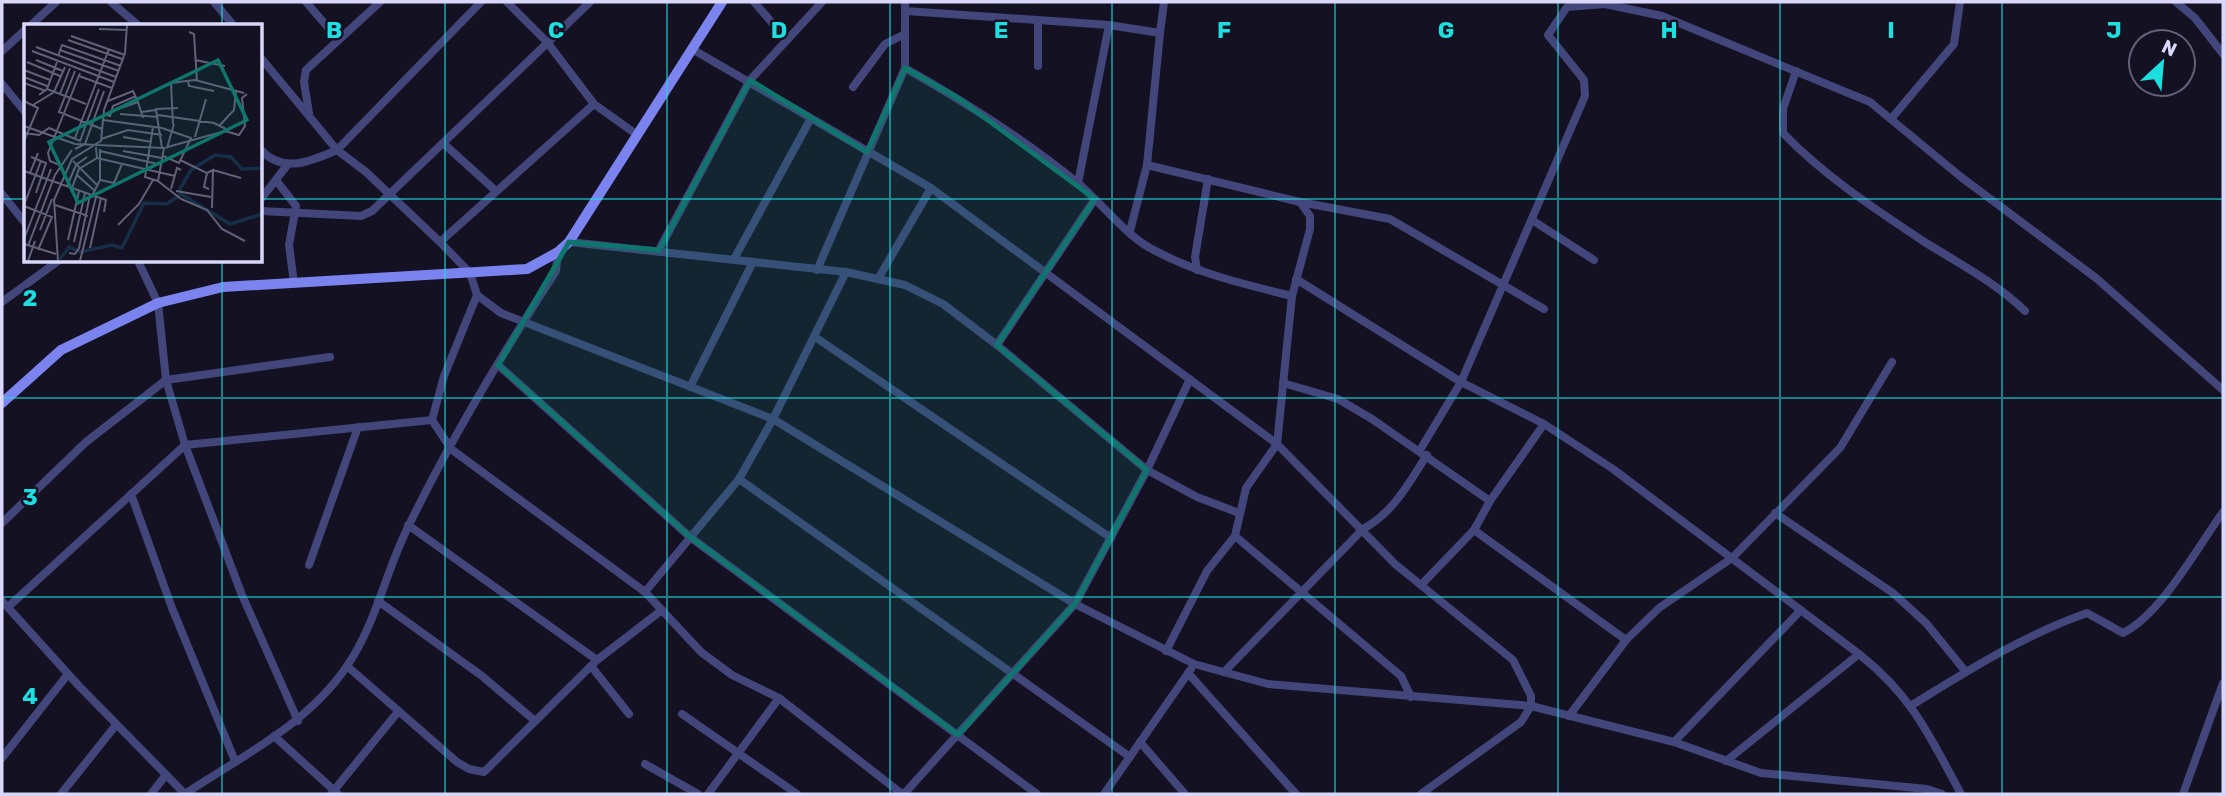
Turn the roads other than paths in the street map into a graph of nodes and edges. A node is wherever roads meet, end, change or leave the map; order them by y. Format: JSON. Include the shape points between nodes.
{"nodes":[{"id":1,"x":56,"y":2,"type":"edge"},
{"id":2,"x":111,"y":2,"type":"edge"},
{"id":3,"x":214,"y":2,"type":"edge"},
{"id":4,"x":306,"y":2,"type":"edge"},
{"id":5,"x":380,"y":2,"type":"edge"},
{"id":6,"x":481,"y":2,"type":"edge"},
{"id":7,"x":507,"y":2,"type":"edge"},
{"id":8,"x":590,"y":2,"type":"edge"},
{"id":9,"x":722,"y":2,"type":"edge"},
{"id":10,"x":754,"y":2,"type":"edge"},
{"id":11,"x":822,"y":2,"type":"edge"},
{"id":12,"x":1164,"y":2,"type":"edge"},
{"id":13,"x":1961,"y":2,"type":"edge"},
{"id":14,"x":2175,"y":2,"type":"edge"},
{"id":15,"x":905,"y":6,"type":"edge"},
{"id":16,"x":1038,"y":20,"type":"junction"},
{"id":17,"x":34,"y":24,"type":"edge"},
{"id":18,"x":137,"y":24,"type":"edge"},
{"id":19,"x":232,"y":24,"type":"edge"},
{"id":20,"x":1109,"y":25,"type":"junction"},
{"id":21,"x":24,"y":33,"type":"edge"},
{"id":22,"x":1160,"y":33,"type":"junction"},
{"id":23,"x":905,"y":34,"type":"junction"},
{"id":24,"x":338,"y":39,"type":"junction"},
{"id":25,"x":787,"y":40,"type":"junction"},
{"id":26,"x":547,"y":42,"type":"junction"},
{"id":27,"x":692,"y":49,"type":"junction"},
{"id":28,"x":2,"y":51,"type":"edge"},
{"id":29,"x":2223,"y":54,"type":"edge"},
{"id":30,"x":262,"y":59,"type":"edge"},
{"id":31,"x":1038,"y":66,"type":"dead end"},
{"id":32,"x":905,"y":68,"type":"junction"},
{"id":33,"x":1796,"y":71,"type":"junction"},
{"id":34,"x":750,"y":80,"type":"junction"},
{"id":35,"x":2,"y":84,"type":"edge"},
{"id":36,"x":853,"y":87,"type":"dead end"},
{"id":37,"x":594,"y":104,"type":"junction"},
{"id":38,"x":24,"y":111,"type":"edge"},
{"id":39,"x":309,"y":116,"type":"junction"},
{"id":40,"x":1892,"y":119,"type":"junction"},
{"id":41,"x":810,"y":120,"type":"junction"},
{"id":42,"x":636,"y":134,"type":"junction"},
{"id":43,"x":443,"y":143,"type":"junction"},
{"id":44,"x":337,"y":150,"type":"junction"},
{"id":45,"x":262,"y":151,"type":"edge"},
{"id":46,"x":867,"y":152,"type":"junction"},
{"id":47,"x":288,"y":164,"type":"junction"},
{"id":48,"x":1147,"y":165,"type":"junction"},
{"id":49,"x":1208,"y":179,"type":"junction"},
{"id":50,"x":276,"y":180,"type":"junction"},
{"id":51,"x":1078,"y":183,"type":"junction"},
{"id":52,"x":931,"y":188,"type":"junction"},
{"id":53,"x":496,"y":191,"type":"junction"},
{"id":54,"x":2,"y":194,"type":"edge"},
{"id":55,"x":390,"y":194,"type":"junction"},
{"id":56,"x":262,"y":198,"type":"edge"},
{"id":57,"x":1095,"y":199,"type":"junction"},
{"id":58,"x":1300,"y":202,"type":"junction"},
{"id":59,"x":262,"y":211,"type":"edge"},
{"id":60,"x":296,"y":214,"type":"junction"},
{"id":61,"x":1532,"y":220,"type":"junction"},
{"id":62,"x":24,"y":222,"type":"edge"},
{"id":63,"x":1130,"y":231,"type":"junction"},
{"id":64,"x":440,"y":242,"type":"junction"},
{"id":65,"x":569,"y":242,"type":"junction"},
{"id":66,"x":659,"y":250,"type":"junction"},
{"id":67,"x":558,"y":252,"type":"junction"},
{"id":68,"x":734,"y":259,"type":"junction"},
{"id":69,"x":1594,"y":260,"type":"dead end"},
{"id":70,"x":57,"y":262,"type":"edge"},
{"id":71,"x":138,"y":262,"type":"edge"},
{"id":72,"x":753,"y":262,"type":"junction"},
{"id":73,"x":817,"y":270,"type":"junction"},
{"id":74,"x":1197,"y":270,"type":"junction"},
{"id":75,"x":846,"y":272,"type":"junction"},
{"id":76,"x":1045,"y":272,"type":"junction"},
{"id":77,"x":470,"y":273,"type":"junction"},
{"id":78,"x":878,"y":279,"type":"junction"},
{"id":79,"x":1296,"y":279,"type":"junction"},
{"id":80,"x":294,"y":283,"type":"junction"},
{"id":81,"x":1502,"y":286,"type":"junction"},
{"id":82,"x":477,"y":295,"type":"junction"},
{"id":83,"x":1292,"y":296,"type":"junction"},
{"id":84,"x":2,"y":301,"type":"edge"},
{"id":85,"x":158,"y":303,"type":"junction"},
{"id":86,"x":1544,"y":309,"type":"dead end"},
{"id":87,"x":2025,"y":311,"type":"dead end"},
{"id":88,"x":523,"y":322,"type":"junction"},
{"id":89,"x":815,"y":337,"type":"junction"},
{"id":90,"x":998,"y":345,"type":"junction"},
{"id":91,"x":330,"y":357,"type":"dead end"},
{"id":92,"x":1892,"y":362,"type":"dead end"},
{"id":93,"x":498,"y":365,"type":"junction"},
{"id":94,"x":1190,"y":379,"type":"junction"},
{"id":95,"x":166,"y":380,"type":"junction"},
{"id":96,"x":1461,"y":382,"type":"junction"},
{"id":97,"x":1283,"y":383,"type":"junction"},
{"id":98,"x":690,"y":387,"type":"junction"},
{"id":99,"x":2223,"y":390,"type":"edge"},
{"id":100,"x":2,"y":403,"type":"edge"},
{"id":101,"x":772,"y":419,"type":"junction"},
{"id":102,"x":432,"y":420,"type":"junction"},
{"id":103,"x":1544,"y":424,"type":"junction"},
{"id":104,"x":358,"y":428,"type":"junction"},
{"id":105,"x":185,"y":444,"type":"junction"},
{"id":106,"x":1277,"y":444,"type":"junction"},
{"id":107,"x":451,"y":449,"type":"junction"},
{"id":108,"x":1424,"y":453,"type":"junction"},
{"id":109,"x":1147,"y":470,"type":"junction"},
{"id":110,"x":739,"y":479,"type":"junction"},
{"id":111,"x":131,"y":494,"type":"junction"},
{"id":112,"x":1490,"y":500,"type":"junction"},
{"id":113,"x":2223,"y":512,"type":"edge"},
{"id":114,"x":1239,"y":513,"type":"junction"},
{"id":115,"x":1775,"y":513,"type":"junction"},
{"id":116,"x":2,"y":523,"type":"edge"},
{"id":117,"x":408,"y":525,"type":"junction"},
{"id":118,"x":1363,"y":529,"type":"junction"},
{"id":119,"x":1474,"y":530,"type":"junction"},
{"id":120,"x":1235,"y":536,"type":"junction"},
{"id":121,"x":690,"y":537,"type":"junction"},
{"id":122,"x":1111,"y":538,"type":"junction"},
{"id":123,"x":1732,"y":558,"type":"junction"},
{"id":124,"x":309,"y":565,"type":"dead end"},
{"id":125,"x":1422,"y":584,"type":"junction"},
{"id":126,"x":1303,"y":591,"type":"junction"},
{"id":127,"x":645,"y":592,"type":"junction"},
{"id":128,"x":378,"y":601,"type":"junction"},
{"id":129,"x":5,"y":604,"type":"edge"},
{"id":130,"x":1075,"y":604,"type":"junction"},
{"id":131,"x":662,"y":610,"type":"junction"},
{"id":132,"x":1801,"y":610,"type":"junction"},
{"id":133,"x":1626,"y":640,"type":"junction"},
{"id":134,"x":1166,"y":651,"type":"junction"},
{"id":135,"x":1859,"y":654,"type":"junction"},
{"id":136,"x":594,"y":663,"type":"junction"},
{"id":137,"x":1194,"y":664,"type":"junction"},
{"id":138,"x":347,"y":666,"type":"junction"},
{"id":139,"x":1224,"y":672,"type":"junction"},
{"id":140,"x":1966,"y":672,"type":"junction"},
{"id":141,"x":1188,"y":673,"type":"junction"},
{"id":142,"x":68,"y":674,"type":"junction"},
{"id":143,"x":1013,"y":676,"type":"junction"},
{"id":144,"x":2223,"y":682,"type":"edge"},
{"id":145,"x":1411,"y":697,"type":"junction"},
{"id":146,"x":779,"y":698,"type":"junction"},
{"id":147,"x":1912,"y":705,"type":"junction"},
{"id":148,"x":1531,"y":706,"type":"junction"},
{"id":149,"x":397,"y":713,"type":"junction"},
{"id":150,"x":629,"y":714,"type":"dead end"},
{"id":151,"x":682,"y":714,"type":"dead end"},
{"id":152,"x":1569,"y":716,"type":"junction"},
{"id":153,"x":534,"y":720,"type":"junction"},
{"id":154,"x":298,"y":721,"type":"junction"},
{"id":155,"x":116,"y":725,"type":"junction"},
{"id":156,"x":958,"y":735,"type":"junction"},
{"id":157,"x":274,"y":736,"type":"junction"},
{"id":158,"x":1140,"y":742,"type":"junction"},
{"id":159,"x":1674,"y":742,"type":"junction"},
{"id":160,"x":738,"y":754,"type":"junction"},
{"id":161,"x":1130,"y":757,"type":"junction"},
{"id":162,"x":2,"y":758,"type":"edge"},
{"id":163,"x":235,"y":761,"type":"junction"},
{"id":164,"x":1726,"y":761,"type":"junction"},
{"id":165,"x":645,"y":764,"type":"dead end"},
{"id":166,"x":165,"y":776,"type":"junction"},
{"id":167,"x":334,"y":793,"type":"edge"},
{"id":168,"x":61,"y":794,"type":"edge"},
{"id":169,"x":151,"y":794,"type":"edge"},
{"id":170,"x":185,"y":794,"type":"edge"},
{"id":171,"x":698,"y":794,"type":"edge"},
{"id":172,"x":708,"y":794,"type":"edge"},
{"id":173,"x":797,"y":794,"type":"edge"},
{"id":174,"x":903,"y":794,"type":"edge"},
{"id":175,"x":1037,"y":794,"type":"edge"},
{"id":176,"x":1104,"y":794,"type":"edge"},
{"id":177,"x":1185,"y":794,"type":"edge"},
{"id":178,"x":1296,"y":794,"type":"edge"},
{"id":179,"x":1421,"y":794,"type":"edge"},
{"id":180,"x":1942,"y":794,"type":"edge"},
{"id":181,"x":1961,"y":794,"type":"edge"},
{"id":182,"x":2183,"y":794,"type":"edge"}],
"edges":[{"from":1,"to":17,"type":"street"},
{"from":2,"to":18,"type":"street"},
{"from":3,"to":19,"type":"street"},
{"from":4,"to":24,"type":"street"},
{"from":5,"to":24,"type":"street"},
{"from":6,"to":44,"type":"street"},
{"from":7,"to":26,"type":"street"},
{"from":8,"to":26,"type":"street"},
{"from":9,"to":27,"type":"main road"},
{"from":10,"to":25,"type":"street"},
{"from":11,"to":25,"type":"street"},
{"from":12,"to":22,"type":"street"},
{"from":13,"to":40,"type":"street","via":[[1954,44]]},
{"from":14,"to":29,"type":"street","via":[[2195,18]]},
{"from":15,"to":16,"type":"street"},
{"from":15,"to":23,"type":"street"},
{"from":16,"to":20,"type":"street"},
{"from":16,"to":31,"type":"street"},
{"from":20,"to":22,"type":"street"},
{"from":20,"to":51,"type":"street"},
{"from":21,"to":28,"type":"street"},
{"from":22,"to":48,"type":"street"},
{"from":23,"to":32,"type":"street"},
{"from":23,"to":36,"type":"street","via":[[885,44]]},
{"from":24,"to":39,"type":"street","via":[[306,70]]},
{"from":25,"to":34,"type":"street"},
{"from":26,"to":37,"type":"street"},
{"from":26,"to":43,"type":"street"},
{"from":27,"to":34,"type":"street"},
{"from":27,"to":42,"type":"main road"},
{"from":30,"to":39,"type":"street"},
{"from":32,"to":46,"type":"street"},
{"from":32,"to":51,"type":"street","via":[[958,98]]},
{"from":33,"to":40,"type":"street","via":[[1870,102]]},
{"from":33,"to":61,"type":"street","via":[[1662,16],[1605,4],[1567,8],[1548,35],[1584,80],[1585,96]]},
{"from":33,"to":87,"type":"street","via":[[1783,108],[1783,133],[1802,153],[1867,202],[2003,290]]},
{"from":34,"to":41,"type":"street"},
{"from":34,"to":66,"type":"street"},
{"from":35,"to":38,"type":"street"},
{"from":37,"to":42,"type":"street"},
{"from":37,"to":53,"type":"street"},
{"from":39,"to":44,"type":"street"},
{"from":40,"to":99,"type":"street","via":[[2096,278]]},
{"from":41,"to":46,"type":"street"},
{"from":41,"to":68,"type":"street"},
{"from":42,"to":65,"type":"main road"},
{"from":43,"to":53,"type":"street"},
{"from":43,"to":55,"type":"street"},
{"from":44,"to":47,"type":"street","via":[[309,163]]},
{"from":44,"to":55,"type":"street"},
{"from":45,"to":47,"type":"street","via":[[270,160]]},
{"from":46,"to":52,"type":"street"},
{"from":46,"to":73,"type":"street"},
{"from":47,"to":50,"type":"street"},
{"from":48,"to":49,"type":"street"},
{"from":48,"to":63,"type":"street"},
{"from":49,"to":58,"type":"street"},
{"from":49,"to":74,"type":"street","via":[[1195,257]]},
{"from":50,"to":56,"type":"street"},
{"from":50,"to":60,"type":"street","via":[[296,206]]},
{"from":51,"to":57,"type":"street"},
{"from":52,"to":76,"type":"street"},
{"from":52,"to":78,"type":"street"},
{"from":53,"to":64,"type":"street"},
{"from":54,"to":62,"type":"street"},
{"from":55,"to":60,"type":"street","via":[[362,216]]},
{"from":55,"to":64,"type":"street"},
{"from":57,"to":63,"type":"street"},
{"from":57,"to":76,"type":"street"},
{"from":58,"to":79,"type":"street","via":[[1310,216],[1310,229]]},
{"from":58,"to":81,"type":"street","via":[[1390,219]]},
{"from":59,"to":60,"type":"street"},
{"from":60,"to":80,"type":"street","via":[[289,245]]},
{"from":61,"to":69,"type":"street"},
{"from":61,"to":81,"type":"street"},
{"from":63,"to":74,"type":"street","via":[[1147,246]]},
{"from":64,"to":77,"type":"street"},
{"from":65,"to":66,"type":"street"},
{"from":65,"to":67,"type":"main road"},
{"from":66,"to":68,"type":"street"},
{"from":67,"to":77,"type":"main road","via":[[527,269]]},
{"from":67,"to":88,"type":"street","via":[[556,271]]},
{"from":68,"to":72,"type":"street"},
{"from":70,"to":84,"type":"street"},
{"from":71,"to":85,"type":"street"},
{"from":72,"to":73,"type":"street"},
{"from":72,"to":98,"type":"street"},
{"from":73,"to":75,"type":"street"},
{"from":74,"to":83,"type":"street"},
{"from":75,"to":78,"type":"street"},
{"from":75,"to":89,"type":"street"},
{"from":76,"to":90,"type":"street"},
{"from":76,"to":94,"type":"street"},
{"from":77,"to":80,"type":"main road"},
{"from":77,"to":82,"type":"street"},
{"from":78,"to":90,"type":"street","via":[[905,285],[943,304]]},
{"from":79,"to":83,"type":"street"},
{"from":79,"to":96,"type":"street"},
{"from":80,"to":85,"type":"main road","via":[[223,287]]},
{"from":81,"to":86,"type":"street"},
{"from":81,"to":96,"type":"street"},
{"from":82,"to":88,"type":"street"},
{"from":82,"to":102,"type":"street","via":[[444,376]]},
{"from":83,"to":97,"type":"street"},
{"from":85,"to":95,"type":"street"},
{"from":85,"to":100,"type":"main road","via":[[61,350]]},
{"from":88,"to":93,"type":"street"},
{"from":88,"to":98,"type":"street"},
{"from":89,"to":101,"type":"street"},
{"from":89,"to":122,"type":"street"},
{"from":90,"to":109,"type":"street"},
{"from":91,"to":95,"type":"street"},
{"from":92,"to":115,"type":"street","via":[[1840,448]]},
{"from":93,"to":107,"type":"street"},
{"from":93,"to":121,"type":"street"},
{"from":94,"to":106,"type":"street"},
{"from":94,"to":109,"type":"street"},
{"from":95,"to":105,"type":"street"},
{"from":95,"to":116,"type":"street","via":[[86,442]]},
{"from":96,"to":103,"type":"street"},
{"from":96,"to":108,"type":"street"},
{"from":97,"to":106,"type":"street"},
{"from":97,"to":108,"type":"street","via":[[1338,399]]},
{"from":98,"to":101,"type":"street"},
{"from":101,"to":110,"type":"street"},
{"from":101,"to":130,"type":"street"},
{"from":102,"to":104,"type":"street"},
{"from":102,"to":107,"type":"street"},
{"from":103,"to":112,"type":"street"},
{"from":103,"to":123,"type":"street"},
{"from":104,"to":105,"type":"street"},
{"from":104,"to":124,"type":"street"},
{"from":105,"to":111,"type":"street"},
{"from":105,"to":154,"type":"street","via":[[242,595]]},
{"from":106,"to":114,"type":"street","via":[[1246,488]]},
{"from":106,"to":118,"type":"street"},
{"from":107,"to":117,"type":"street"},
{"from":107,"to":127,"type":"street"},
{"from":108,"to":112,"type":"street"},
{"from":108,"to":118,"type":"street","via":[[1395,504],[1382,519]]},
{"from":109,"to":114,"type":"street"},
{"from":109,"to":122,"type":"street"},
{"from":110,"to":121,"type":"street"},
{"from":110,"to":143,"type":"street"},
{"from":111,"to":129,"type":"street"},
{"from":111,"to":163,"type":"street"},
{"from":112,"to":119,"type":"street"},
{"from":113,"to":140,"type":"street","via":[[2137,625],[2123,632],[2087,613],[2025,637]]},
{"from":114,"to":120,"type":"street"},
{"from":115,"to":123,"type":"street"},
{"from":115,"to":140,"type":"street","via":[[1893,593],[1926,623]]},
{"from":117,"to":128,"type":"street"},
{"from":117,"to":136,"type":"street"},
{"from":118,"to":125,"type":"street","via":[[1395,564]]},
{"from":118,"to":126,"type":"street"},
{"from":119,"to":125,"type":"street"},
{"from":119,"to":133,"type":"street"},
{"from":120,"to":126,"type":"street"},
{"from":120,"to":134,"type":"street","via":[[1207,571]]},
{"from":121,"to":127,"type":"street"},
{"from":121,"to":156,"type":"street"},
{"from":122,"to":130,"type":"street"},
{"from":123,"to":132,"type":"street"},
{"from":123,"to":133,"type":"street","via":[[1659,608]]},
{"from":125,"to":148,"type":"street","via":[[1513,660],[1527,684]]},
{"from":126,"to":139,"type":"street"},
{"from":126,"to":145,"type":"street","via":[[1401,676]]},
{"from":127,"to":131,"type":"street"},
{"from":128,"to":138,"type":"street"},
{"from":128,"to":153,"type":"street"},
{"from":129,"to":142,"type":"street"},
{"from":130,"to":134,"type":"street"},
{"from":130,"to":143,"type":"street"},
{"from":131,"to":136,"type":"street"},
{"from":131,"to":146,"type":"street","via":[[701,652],[732,675]]},
{"from":132,"to":135,"type":"street"},
{"from":132,"to":159,"type":"street"},
{"from":133,"to":152,"type":"street"},
{"from":134,"to":137,"type":"street"},
{"from":135,"to":147,"type":"street"},
{"from":135,"to":164,"type":"street"},
{"from":136,"to":150,"type":"street"},
{"from":136,"to":153,"type":"street"},
{"from":137,"to":139,"type":"street"},
{"from":137,"to":141,"type":"street"},
{"from":138,"to":149,"type":"street"},
{"from":138,"to":154,"type":"street"},
{"from":139,"to":145,"type":"street","via":[[1268,684]]},
{"from":140,"to":147,"type":"street"},
{"from":141,"to":158,"type":"street"},
{"from":141,"to":178,"type":"street"},
{"from":142,"to":155,"type":"street"},
{"from":142,"to":162,"type":"street"},
{"from":143,"to":156,"type":"street"},
{"from":143,"to":161,"type":"street"},
{"from":144,"to":182,"type":"street"},
{"from":145,"to":148,"type":"street"},
{"from":146,"to":160,"type":"street"},
{"from":146,"to":174,"type":"street"},
{"from":147,"to":181,"type":"street"},
{"from":148,"to":152,"type":"street"},
{"from":148,"to":179,"type":"street","via":[[1513,731]]},
{"from":149,"to":153,"type":"street","via":[[457,762],[484,772]]},
{"from":149,"to":167,"type":"street"},
{"from":151,"to":160,"type":"street"},
{"from":152,"to":159,"type":"street"},
{"from":154,"to":157,"type":"street"},
{"from":155,"to":166,"type":"street"},
{"from":155,"to":168,"type":"street"},
{"from":156,"to":174,"type":"street"},
{"from":156,"to":175,"type":"street"},
{"from":157,"to":163,"type":"street"},
{"from":157,"to":167,"type":"street"},
{"from":158,"to":161,"type":"street"},
{"from":158,"to":177,"type":"street"},
{"from":159,"to":164,"type":"street"},
{"from":160,"to":172,"type":"street"},
{"from":160,"to":173,"type":"street"},
{"from":161,"to":176,"type":"street"},
{"from":163,"to":170,"type":"street"},
{"from":164,"to":180,"type":"street","via":[[1761,773]]},
{"from":165,"to":171,"type":"street"},
{"from":166,"to":169,"type":"street"},
{"from":166,"to":170,"type":"street"}]}
